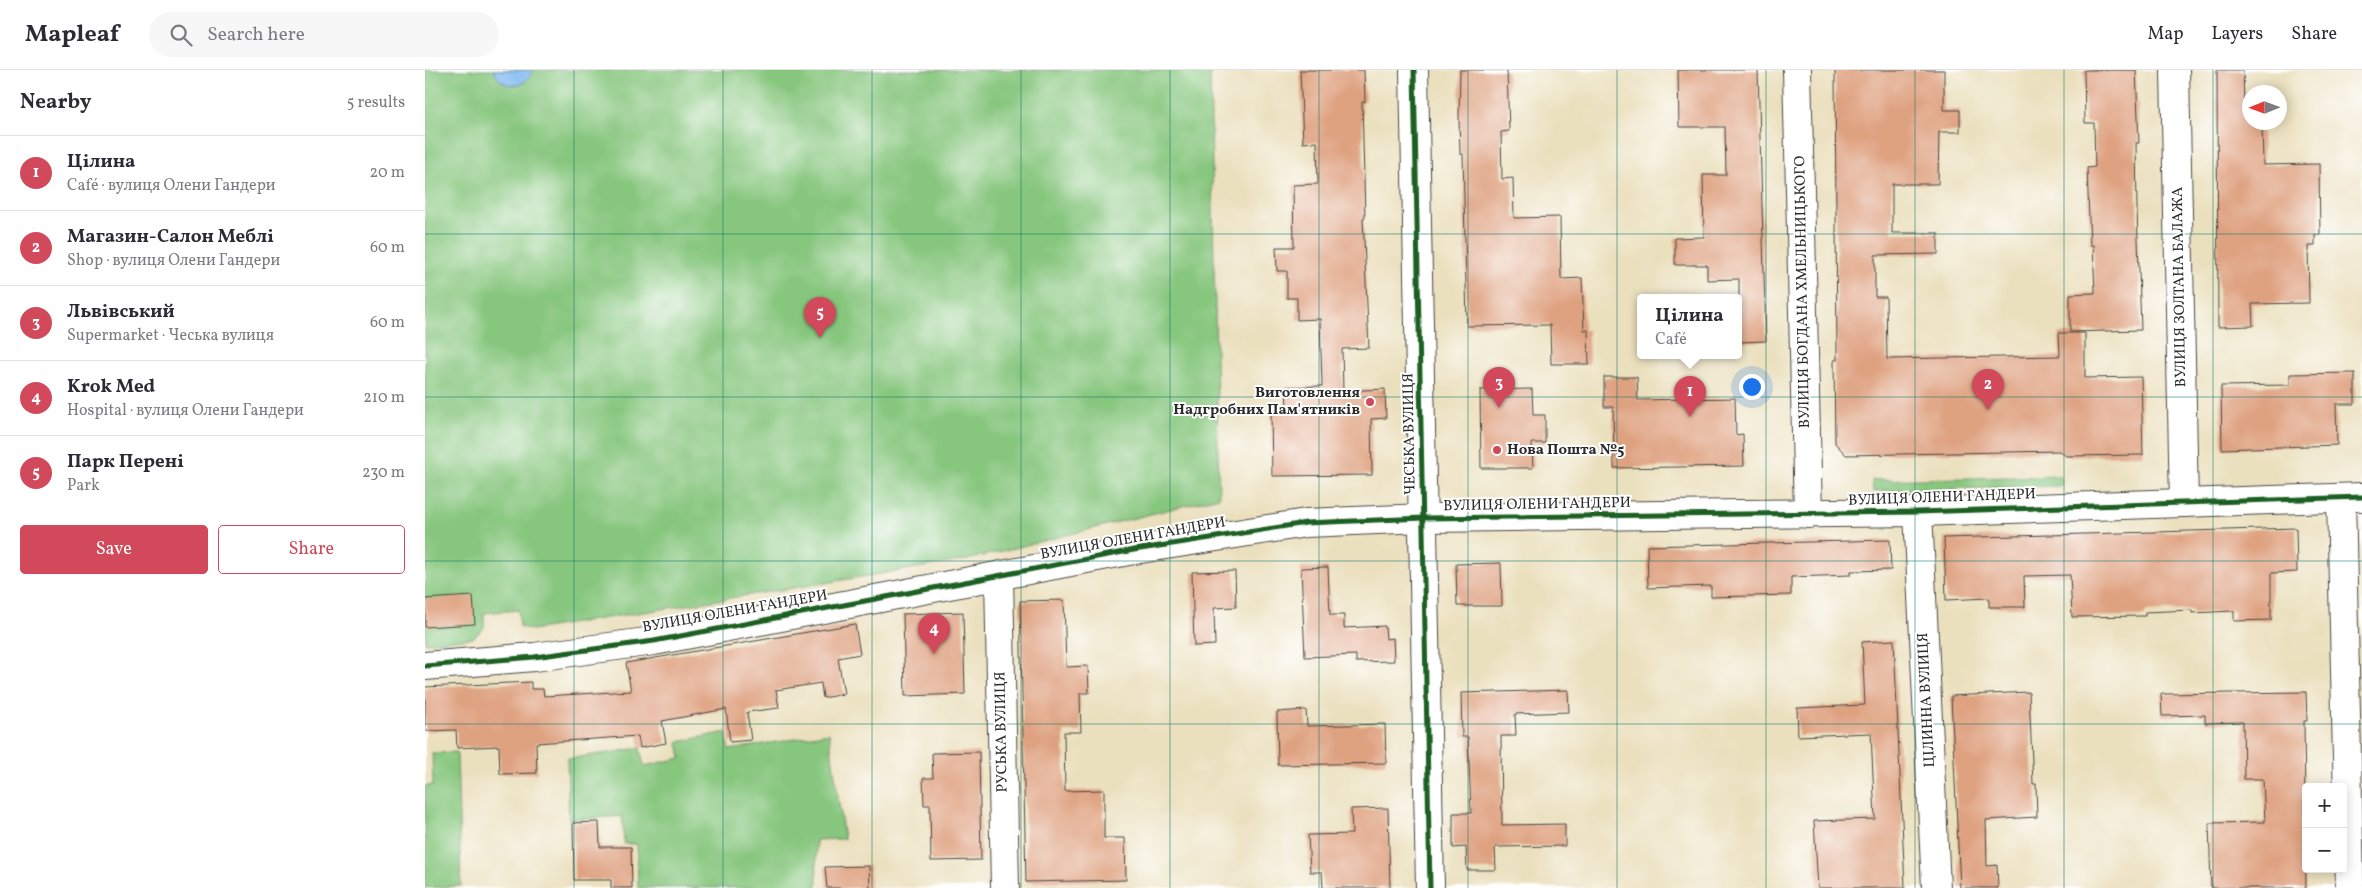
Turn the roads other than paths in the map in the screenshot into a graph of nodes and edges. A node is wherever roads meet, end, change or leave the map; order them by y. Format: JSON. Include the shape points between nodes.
{"nodes":[{"id":1,"x":1414,"y":70,"type":"edge"},
{"id":2,"x":1797,"y":70,"type":"edge"},
{"id":3,"x":2175,"y":70,"type":"edge"},
{"id":4,"x":2352,"y":498,"type":"edge"},
{"id":5,"x":2185,"y":503,"type":"junction"},
{"id":6,"x":1919,"y":512,"type":"junction"},
{"id":7,"x":1808,"y":514,"type":"junction"},
{"id":8,"x":1424,"y":518,"type":"junction"},
{"id":9,"x":999,"y":576,"type":"junction"},
{"id":10,"x":425,"y":666,"type":"edge"},
{"id":11,"x":1005,"y":888,"type":"edge"},
{"id":12,"x":1430,"y":888,"type":"edge"},
{"id":13,"x":1936,"y":888,"type":"edge"},
{"id":14,"x":2350,"y":888,"type":"edge"}],
"edges":[{"from":1,"to":8,"type":"street","name":"ЧЕСЬКА ВУЛИЦЯ"},
{"from":2,"to":7,"type":"street","name":"ВУЛИЦЯ БОГДАНА ХМЕЛЬНИЦЬКОГО"},
{"from":3,"to":5,"type":"street","name":"ВУЛИЦЯ ЗОЛТАНА БАЛАЖА"},
{"from":4,"to":5,"type":"street","name":"ВУЛИЦЯ ОЛЕНИ ГАНДЕРИ"},
{"from":4,"to":14,"type":"street"},
{"from":5,"to":6,"type":"street","name":"ВУЛИЦЯ ОЛЕНИ ГАНДЕРИ"},
{"from":6,"to":7,"type":"street","name":"ВУЛИЦЯ ОЛЕНИ ГАНДЕРИ"},
{"from":6,"to":13,"type":"street","name":"ЦІЛИННА ВУЛИЦЯ"},
{"from":7,"to":8,"type":"street","name":"ВУЛИЦЯ ОЛЕНИ ГАНДЕРИ"},
{"from":8,"to":9,"type":"street","name":"ВУЛИЦЯ ОЛЕНИ ГАНДЕРИ","via":[[1283,525]]},
{"from":8,"to":12,"type":"street","name":"ЧЕСЬКА ВУЛИЦЯ"},
{"from":9,"to":10,"type":"street","name":"ВУЛИЦЯ ОЛЕНИ ГАНДЕРИ","via":[[653,641],[535,657]]},
{"from":9,"to":11,"type":"street","name":"РУСЬКА ВУЛИЦЯ"}]}
